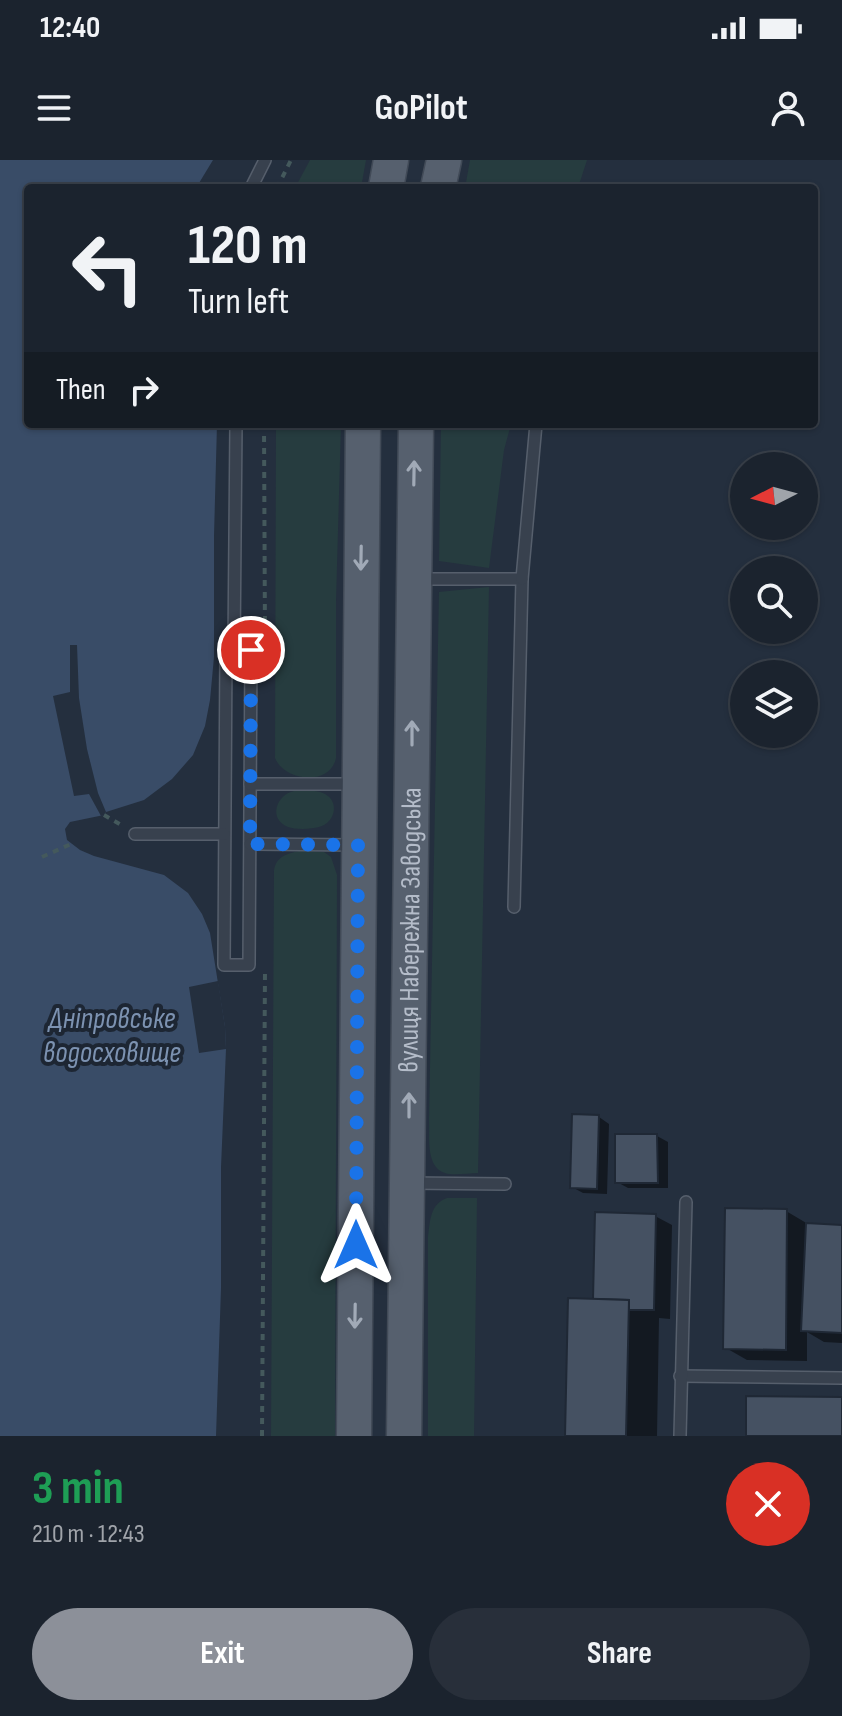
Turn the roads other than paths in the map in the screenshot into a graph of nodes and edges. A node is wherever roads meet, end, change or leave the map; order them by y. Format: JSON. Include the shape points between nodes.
{"nodes":[{"id":1,"x":265,"y":160,"type":"edge"},
{"id":2,"x":391,"y":160,"type":"edge"},
{"id":3,"x":444,"y":160,"type":"edge"},
{"id":4,"x":253,"y":184,"type":"edge"},
{"id":5,"x":387,"y":184,"type":"edge"},
{"id":6,"x":439,"y":184,"type":"edge"},
{"id":7,"x":236,"y":428,"type":"edge"},
{"id":8,"x":363,"y":428,"type":"edge"},
{"id":9,"x":416,"y":428,"type":"edge"},
{"id":10,"x":536,"y":428,"type":"edge"},
{"id":11,"x":413,"y":579,"type":"junction"},
{"id":12,"x":522,"y":579,"type":"junction"},
{"id":13,"x":234,"y":650,"type":"junction"},
{"id":14,"x":250,"y":784,"type":"junction"},
{"id":15,"x":359,"y":784,"type":"junction"},
{"id":16,"x":135,"y":834,"type":"dead end"},
{"id":17,"x":224,"y":834,"type":"junction"},
{"id":18,"x":250,"y":844,"type":"junction"},
{"id":19,"x":358,"y":845,"type":"junction"},
{"id":20,"x":514,"y":907,"type":"dead end"},
{"id":21,"x":408,"y":1183,"type":"junction"},
{"id":22,"x":505,"y":1184,"type":"dead end"},
{"id":23,"x":686,"y":1202,"type":"dead end"},
{"id":24,"x":680,"y":1376,"type":"junction"},
{"id":25,"x":842,"y":1378,"type":"edge"},
{"id":26,"x":354,"y":1436,"type":"edge"},
{"id":27,"x":404,"y":1436,"type":"edge"},
{"id":28,"x":680,"y":1436,"type":"edge"}],
"edges":[{"from":1,"to":4,"type":"lane"},
{"from":2,"to":5,"type":"main road"},
{"from":3,"to":6,"type":"main road"},
{"from":7,"to":13,"type":"lane"},
{"from":8,"to":15,"type":"main road","name":"вулиця Набережна Заводська","one_way":true},
{"from":11,"to":9,"type":"main road","name":"вулиця Набережна Заводська","one_way":true},
{"from":10,"to":12,"type":"lane"},
{"from":11,"to":12,"type":"lane"},
{"from":21,"to":11,"type":"main road","name":"вулиця Набережна Заводська","one_way":true},
{"from":12,"to":20,"type":"lane"},
{"from":13,"to":14,"type":"lane","via":[[251,650]]},
{"from":13,"to":17,"type":"lane","via":[[226,650]]},
{"from":14,"to":15,"type":"lane"},
{"from":14,"to":18,"type":"lane"},
{"from":15,"to":19,"type":"main road","name":"вулиця Набережна Заводська"},
{"from":16,"to":17,"type":"lane"},
{"from":17,"to":18,"type":"lane","via":[[224,965],[249,965]]},
{"from":18,"to":19,"type":"lane"},
{"from":19,"to":26,"type":"main road","name":"вулиця Набережна Заводська","one_way":true},
{"from":21,"to":22,"type":"lane"},
{"from":21,"to":27,"type":"main road","name":"вулиця Набережна Заводська"},
{"from":23,"to":24,"type":"lane"},
{"from":24,"to":25,"type":"lane"},
{"from":24,"to":28,"type":"lane"}]}
